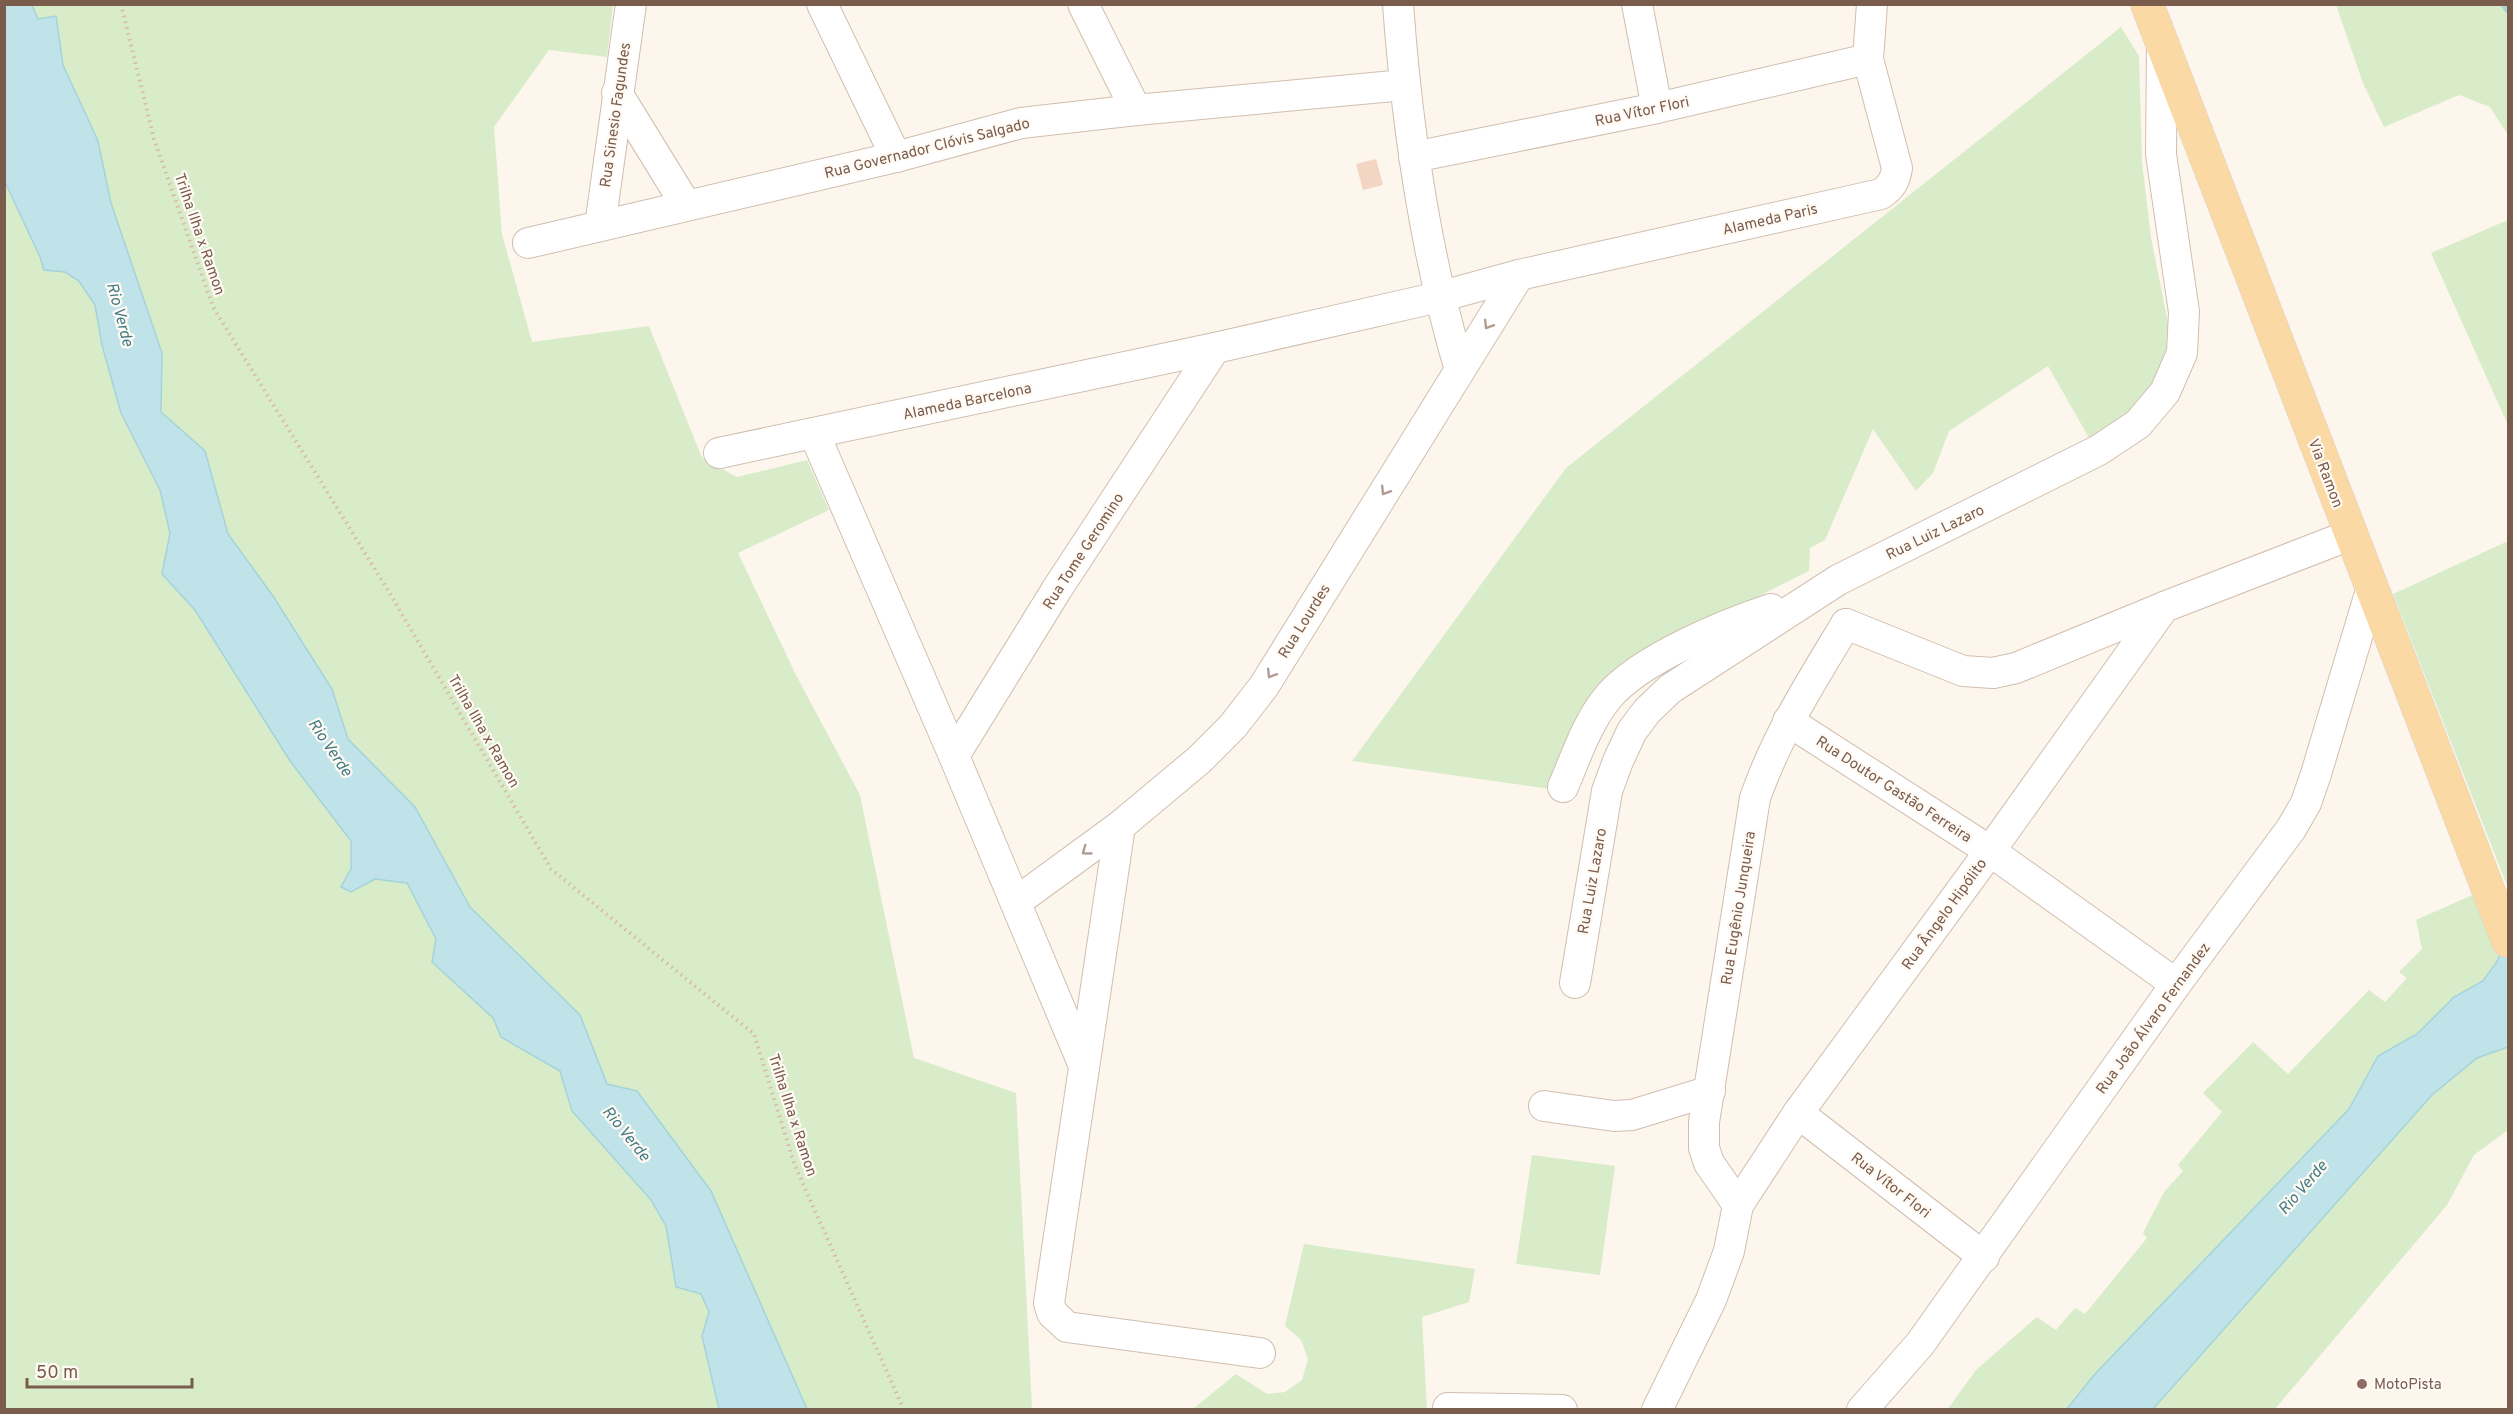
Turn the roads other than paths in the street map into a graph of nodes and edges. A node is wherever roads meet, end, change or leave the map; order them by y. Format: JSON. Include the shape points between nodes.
{"nodes":[{"id":1,"x":631,"y":4,"type":"edge"},
{"id":2,"x":822,"y":4,"type":"edge"},
{"id":3,"x":1083,"y":4,"type":"edge"},
{"id":4,"x":1398,"y":4,"type":"edge"},
{"id":5,"x":1637,"y":4,"type":"edge"},
{"id":6,"x":1872,"y":4,"type":"edge"},
{"id":7,"x":2147,"y":4,"type":"edge"},
{"id":8,"x":2163,"y":44,"type":"junction"},
{"id":9,"x":1868,"y":59,"type":"junction"},
{"id":10,"x":1404,"y":85,"type":"junction"},
{"id":11,"x":617,"y":93,"type":"junction"},
{"id":12,"x":1658,"y":108,"type":"junction"},
{"id":13,"x":1136,"y":110,"type":"junction"},
{"id":14,"x":896,"y":156,"type":"junction"},
{"id":15,"x":1414,"y":157,"type":"junction"},
{"id":16,"x":686,"y":205,"type":"junction"},
{"id":17,"x":600,"y":226,"type":"junction"},
{"id":18,"x":528,"y":243,"type":"dead end"},
{"id":19,"x":1519,"y":275,"type":"junction"},
{"id":20,"x":1439,"y":297,"type":"junction"},
{"id":21,"x":1215,"y":348,"type":"junction"},
{"id":22,"x":1460,"y":370,"type":"junction"},
{"id":23,"x":814,"y":433,"type":"junction"},
{"id":24,"x":719,"y":453,"type":"dead end"},
{"id":25,"x":2350,"y":536,"type":"junction"},
{"id":26,"x":1826,"y":587,"type":"junction"},
{"id":27,"x":2371,"y":590,"type":"junction"},
{"id":28,"x":2164,"y":607,"type":"junction"},
{"id":29,"x":1846,"y":624,"type":"junction"},
{"id":30,"x":1788,"y":721,"type":"junction"},
{"id":31,"x":954,"y":756,"type":"junction"},
{"id":32,"x":1563,"y":787,"type":"dead end"},
{"id":33,"x":1120,"y":826,"type":"junction"},
{"id":34,"x":1990,"y":851,"type":"junction"},
{"id":35,"x":1016,"y":902,"type":"junction"},
{"id":36,"x":2508,"y":941,"type":"edge"},
{"id":37,"x":1575,"y":983,"type":"dead end"},
{"id":38,"x":2176,"y":984,"type":"junction"},
{"id":39,"x":1084,"y":1066,"type":"junction"},
{"id":40,"x":1710,"y":1091,"type":"junction"},
{"id":41,"x":1544,"y":1106,"type":"dead end"},
{"id":42,"x":1798,"y":1113,"type":"junction"},
{"id":43,"x":1738,"y":1205,"type":"junction"},
{"id":44,"x":1984,"y":1257,"type":"junction"},
{"id":45,"x":1260,"y":1353,"type":"dead end"},
{"id":46,"x":1448,"y":1408,"type":"edge"},
{"id":47,"x":1562,"y":1410,"type":"edge"},
{"id":48,"x":1657,"y":1410,"type":"edge"},
{"id":49,"x":1862,"y":1410,"type":"edge"}],
"edges":[{"from":1,"to":11,"type":"street","name":"Rua Sinesio Fagundes"},
{"from":2,"to":14,"type":"street"},
{"from":3,"to":13,"type":"street"},
{"from":4,"to":10,"type":"street"},
{"from":5,"to":12,"type":"street"},
{"from":6,"to":9,"type":"street","name":"Alameda Paris"},
{"from":7,"to":8,"type":"main road","name":"Via Ramon"},
{"from":8,"to":25,"type":"main road","name":"Via Ramon"},
{"from":8,"to":26,"type":"street","name":"Rua Luiz Lazaro","via":[[2161,154],[2184,312],[2182,353],[2165,392],[2138,424],[2099,450]]},
{"from":9,"to":12,"type":"street","name":"Rua Vítor Flori"},
{"from":9,"to":19,"type":"street","name":"Alameda Paris","via":[[1897,168],[1896,179],[1881,194]]},
{"from":10,"to":13,"type":"street","name":"Rua Governador Clóvis Salgado"},
{"from":10,"to":15,"type":"street"},
{"from":11,"to":16,"type":"street"},
{"from":11,"to":17,"type":"street","name":"Rua Sinesio Fagundes"},
{"from":12,"to":15,"type":"street","name":"Rua Vítor Flori"},
{"from":13,"to":14,"type":"street","name":"Rua Governador Clóvis Salgado","via":[[1021,123]]},
{"from":14,"to":16,"type":"street","name":"Rua Governador Clóvis Salgado"},
{"from":15,"to":20,"type":"street"},
{"from":16,"to":17,"type":"street","name":"Rua Governador Clóvis Salgado"},
{"from":17,"to":18,"type":"street","name":"Rua Governador Clóvis Salgado"},
{"from":19,"to":20,"type":"street","name":"Alameda Paris"},
{"from":19,"to":22,"type":"street","name":"Rua Lourdes","one_way":true},
{"from":20,"to":21,"type":"street","name":"Alameda Barcelona"},
{"from":20,"to":22,"type":"street"},
{"from":21,"to":23,"type":"street","name":"Alameda Barcelona"},
{"from":21,"to":31,"type":"street","name":"Rua Tome Geromino","via":[[1057,589]]},
{"from":22,"to":33,"type":"street","name":"Rua Lourdes","one_way":true,"via":[[1264,686],[1233,726],[1199,760]]},
{"from":23,"to":24,"type":"street","name":"Alameda Barcelona"},
{"from":23,"to":31,"type":"street"},
{"from":25,"to":27,"type":"main road","name":"Via Ramon"},
{"from":25,"to":28,"type":"street"},
{"from":26,"to":29,"type":"street"},
{"from":26,"to":32,"type":"street","via":[[1731,623],[1628,678],[1608,697],[1591,724]]},
{"from":26,"to":37,"type":"street","name":"Rua Luiz Lazaro","via":[[1670,689],[1632,731],[1607,791]]},
{"from":27,"to":36,"type":"main road","name":"Via Ramon"},
{"from":27,"to":38,"type":"street","name":"Rua João Álvaro Fernandez","via":[[2306,803]]},
{"from":28,"to":29,"type":"street","via":[[2016,668],[1993,673],[1963,671]]},
{"from":28,"to":34,"type":"street","name":"Rua Ângelo Hipólito"},
{"from":29,"to":30,"type":"street","name":"Rua Eugênio Junqueira"},
{"from":30,"to":34,"type":"street","name":"Rua Doutor Gastão Ferreira"},
{"from":30,"to":40,"type":"street","name":"Rua Eugênio Junqueira","via":[[1755,798]]},
{"from":31,"to":35,"type":"street"},
{"from":33,"to":35,"type":"street","name":"Rua Lourdes","one_way":true},
{"from":33,"to":39,"type":"street"},
{"from":34,"to":38,"type":"street","name":"Rua Doutor Gastão Ferreira"},
{"from":34,"to":42,"type":"street","name":"Rua Ângelo Hipólito"},
{"from":35,"to":39,"type":"street"},
{"from":38,"to":44,"type":"street","name":"Rua João Álvaro Fernandez"},
{"from":39,"to":45,"type":"street","via":[[1049,1303],[1052,1313],[1068,1327]]},
{"from":40,"to":41,"type":"street","via":[[1632,1115]]},
{"from":40,"to":43,"type":"street","name":"Rua Eugênio Junqueira","via":[[1704,1148],[1709,1163]]},
{"from":42,"to":43,"type":"street","name":"Rua Ângelo Hipólito"},
{"from":42,"to":44,"type":"street","name":"Rua Vítor Flori"},
{"from":43,"to":48,"type":"street","name":"Rua Ângelo Hipólito","via":[[1729,1251],[1711,1300]]},
{"from":44,"to":49,"type":"street","name":"Rua João Álvaro Fernandez","via":[[1920,1344]]},
{"from":46,"to":47,"type":"street"}]}
